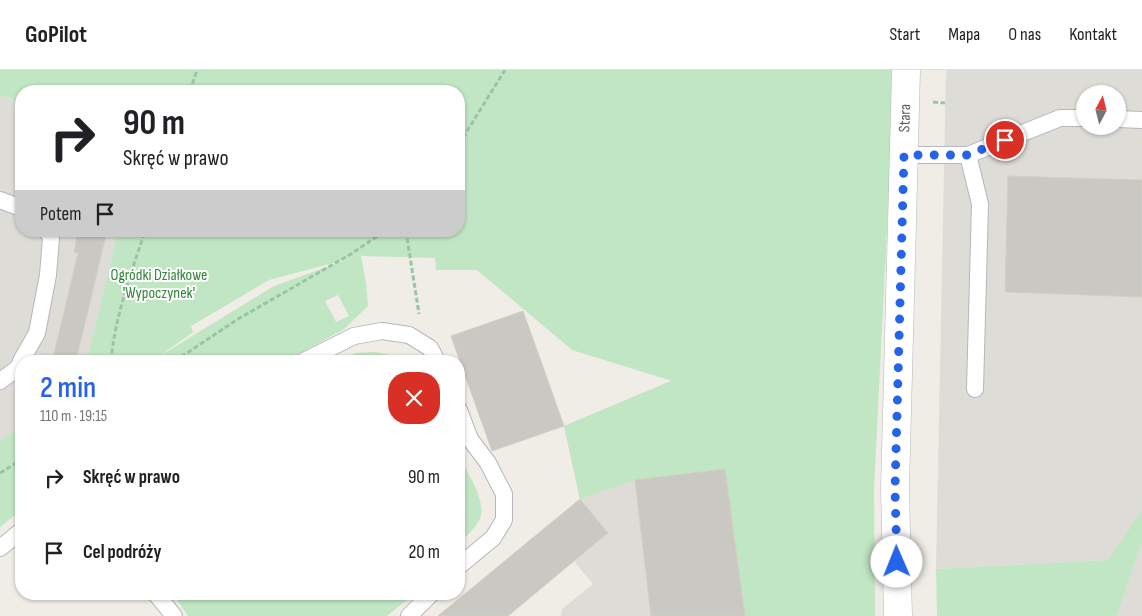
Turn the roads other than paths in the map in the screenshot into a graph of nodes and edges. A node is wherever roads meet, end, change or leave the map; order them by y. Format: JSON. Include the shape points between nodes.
{"nodes":[{"id":1,"x":906,"y":70,"type":"edge"},
{"id":2,"x":1076,"y":118,"type":"edge"},
{"id":3,"x":1126,"y":119,"type":"edge"},
{"id":4,"x":1142,"y":120,"type":"edge"},
{"id":5,"x":904,"y":155,"type":"junction"},
{"id":6,"x":968,"y":155,"type":"junction"},
{"id":7,"x":0,"y":200,"type":"edge"},
{"id":8,"x":15,"y":206,"type":"edge"},
{"id":9,"x":50,"y":237,"type":"edge"},
{"id":10,"x":24,"y":355,"type":"edge"},
{"id":11,"x":316,"y":355,"type":"edge"},
{"id":12,"x":433,"y":355,"type":"edge"},
{"id":13,"x":15,"y":370,"type":"edge"},
{"id":14,"x":0,"y":381,"type":"edge"},
{"id":15,"x":976,"y":389,"type":"dead end"},
{"id":16,"x":465,"y":426,"type":"edge"},
{"id":17,"x":15,"y":536,"type":"edge"},
{"id":18,"x":0,"y":548,"type":"edge"},
{"id":19,"x":465,"y":561,"type":"edge"},
{"id":20,"x":161,"y":600,"type":"edge"},
{"id":21,"x":426,"y":600,"type":"edge"},
{"id":22,"x":174,"y":616,"type":"edge"},
{"id":23,"x":409,"y":616,"type":"edge"},
{"id":24,"x":898,"y":616,"type":"edge"}],
"edges":[{"from":1,"to":5,"type":"street","name":"Stara"},
{"from":2,"to":6,"type":"lane","via":[[1060,118]]},
{"from":3,"to":4,"type":"lane"},
{"from":5,"to":6,"type":"lane"},
{"from":5,"to":24,"type":"street","name":"Stara","via":[[895,489]]},
{"from":6,"to":15,"type":"lane","via":[[980,204]]},
{"from":7,"to":8,"type":"lane"},
{"from":9,"to":10,"type":"lane","via":[[48,275],[37,333]]},
{"from":11,"to":12,"type":"lane","via":[[354,336],[382,331],[409,335]]},
{"from":13,"to":14,"type":"lane"},
{"from":16,"to":19,"type":"lane","via":[[504,494],[504,520],[493,538]]},
{"from":17,"to":18,"type":"lane"},
{"from":20,"to":22,"type":"lane"},
{"from":21,"to":23,"type":"lane"}]}
